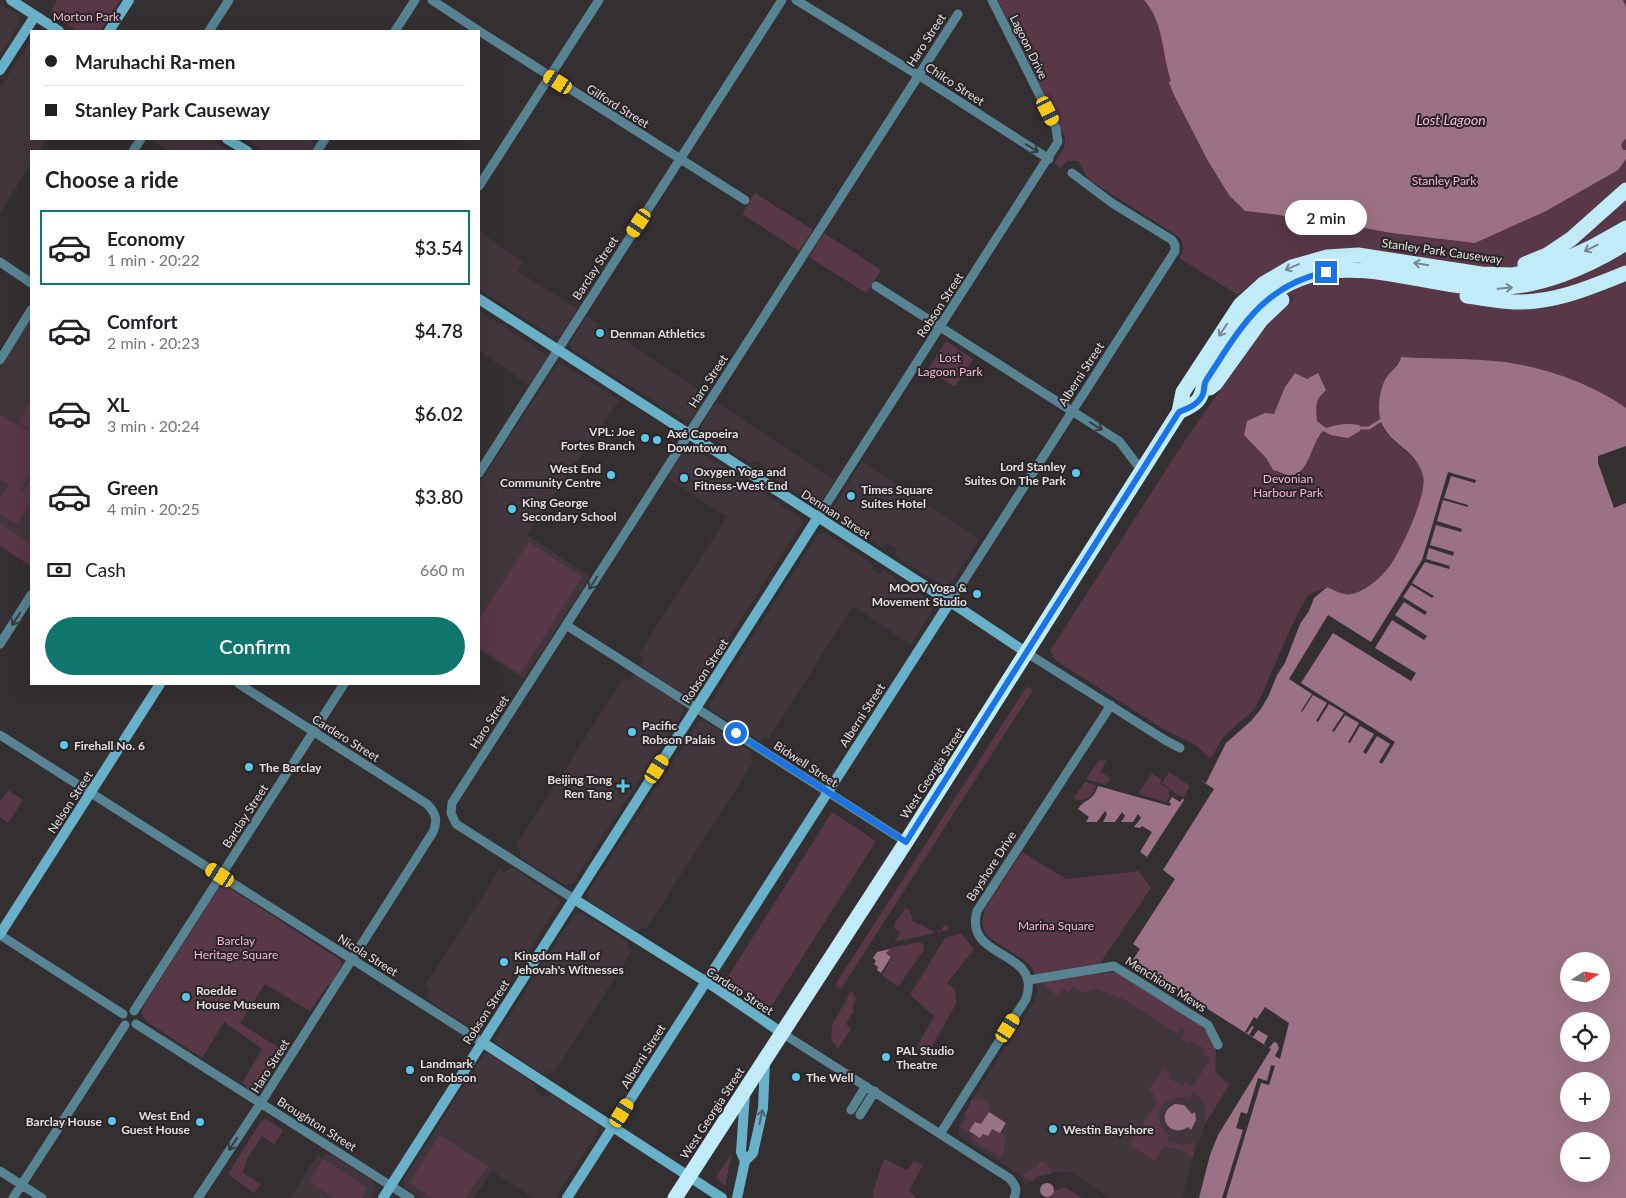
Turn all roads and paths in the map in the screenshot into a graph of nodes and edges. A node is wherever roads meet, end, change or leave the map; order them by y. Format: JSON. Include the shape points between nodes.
{"nodes":[{"id":1,"x":130,"y":0,"type":"edge"},
{"id":2,"x":229,"y":0,"type":"edge"},
{"id":3,"x":415,"y":0,"type":"edge"},
{"id":4,"x":432,"y":0,"type":"edge"},
{"id":5,"x":599,"y":0,"type":"edge"},
{"id":6,"x":782,"y":0,"type":"edge"},
{"id":7,"x":796,"y":0,"type":"edge"},
{"id":8,"x":992,"y":0,"type":"edge"},
{"id":9,"x":13,"y":1,"type":"edge"},
{"id":10,"x":958,"y":14,"type":"dead end"},
{"id":11,"x":35,"y":16,"type":"junction"},
{"id":12,"x":57,"y":30,"type":"edge"},
{"id":13,"x":110,"y":30,"type":"edge"},
{"id":14,"x":210,"y":30,"type":"edge"},
{"id":15,"x":396,"y":30,"type":"edge"},
{"id":16,"x":477,"y":30,"type":"edge"},
{"id":17,"x":480,"y":32,"type":"edge"},
{"id":18,"x":0,"y":70,"type":"edge"},
{"id":19,"x":918,"y":75,"type":"junction"},
{"id":20,"x":549,"y":76,"type":"junction"},
{"id":21,"x":229,"y":140,"type":"edge"},
{"id":22,"x":245,"y":150,"type":"edge"},
{"id":23,"x":680,"y":159,"type":"junction"},
{"id":24,"x":1049,"y":159,"type":"junction"},
{"id":25,"x":1072,"y":173,"type":"dead end"},
{"id":26,"x":480,"y":184,"type":"edge"},
{"id":27,"x":1626,"y":190,"type":"edge"},
{"id":28,"x":745,"y":200,"type":"dead end"},
{"id":29,"x":1626,"y":228,"type":"edge"},
{"id":30,"x":1626,"y":243,"type":"edge"},
{"id":31,"x":0,"y":262,"type":"edge"},
{"id":32,"x":1469,"y":272,"type":"junction"},
{"id":33,"x":1626,"y":272,"type":"edge"},
{"id":34,"x":30,"y":282,"type":"edge"},
{"id":35,"x":876,"y":286,"type":"dead end"},
{"id":36,"x":1259,"y":287,"type":"joint"},
{"id":37,"x":1283,"y":293,"type":"junction"},
{"id":38,"x":480,"y":300,"type":"edge"},
{"id":39,"x":30,"y":312,"type":"edge"},
{"id":40,"x":941,"y":327,"type":"junction"},
{"id":41,"x":558,"y":351,"type":"junction"},
{"id":42,"x":0,"y":360,"type":"edge"},
{"id":43,"x":1203,"y":394,"type":"junction"},
{"id":44,"x":1072,"y":411,"type":"junction"},
{"id":45,"x":1179,"y":412,"type":"junction"},
{"id":46,"x":688,"y":434,"type":"junction"},
{"id":47,"x":1142,"y":471,"type":"junction"},
{"id":48,"x":480,"y":472,"type":"edge"},
{"id":49,"x":818,"y":517,"type":"junction"},
{"id":50,"x":30,"y":597,"type":"edge"},
{"id":51,"x":950,"y":602,"type":"junction"},
{"id":52,"x":566,"y":625,"type":"junction"},
{"id":53,"x":0,"y":644,"type":"edge"},
{"id":54,"x":1027,"y":653,"type":"junction"},
{"id":55,"x":159,"y":685,"type":"edge"},
{"id":56,"x":241,"y":685,"type":"edge"},
{"id":57,"x":343,"y":685,"type":"edge"},
{"id":58,"x":1111,"y":704,"type":"junction"},
{"id":59,"x":696,"y":708,"type":"junction"},
{"id":60,"x":313,"y":732,"type":"junction"},
{"id":61,"x":0,"y":735,"type":"edge"},
{"id":62,"x":1180,"y":748,"type":"dead end"},
{"id":63,"x":91,"y":792,"type":"junction"},
{"id":64,"x":827,"y":793,"type":"junction"},
{"id":65,"x":451,"y":814,"type":"joint"},
{"id":66,"x":435,"y":817,"type":"joint"},
{"id":67,"x":906,"y":842,"type":"junction"},
{"id":68,"x":220,"y":875,"type":"junction"},
{"id":69,"x":574,"y":898,"type":"junction"},
{"id":70,"x":0,"y":934,"type":"edge"},
{"id":71,"x":351,"y":959,"type":"junction"},
{"id":72,"x":1029,"y":980,"type":"junction"},
{"id":73,"x":705,"y":982,"type":"junction"},
{"id":74,"x":134,"y":1012,"type":"junction"},
{"id":75,"x":123,"y":1014,"type":"junction"},
{"id":76,"x":136,"y":1024,"type":"junction"},
{"id":77,"x":125,"y":1025,"type":"junction"},
{"id":78,"x":782,"y":1033,"type":"junction"},
{"id":79,"x":482,"y":1042,"type":"junction"},
{"id":80,"x":1218,"y":1045,"type":"dead end"},
{"id":81,"x":765,"y":1059,"type":"junction"},
{"id":82,"x":866,"y":1086,"type":"junction"},
{"id":83,"x":745,"y":1089,"type":"junction"},
{"id":84,"x":874,"y":1091,"type":"junction"},
{"id":85,"x":260,"y":1104,"type":"junction"},
{"id":86,"x":851,"y":1110,"type":"dead end"},
{"id":87,"x":860,"y":1115,"type":"dead end"},
{"id":88,"x":613,"y":1127,"type":"junction"},
{"id":89,"x":940,"y":1134,"type":"junction"},
{"id":90,"x":745,"y":1161,"type":"junction"},
{"id":91,"x":0,"y":1170,"type":"edge"},
{"id":92,"x":689,"y":1176,"type":"junction"},
{"id":93,"x":22,"y":1185,"type":"junction"},
{"id":94,"x":390,"y":1186,"type":"junction"},
{"id":95,"x":1015,"y":1193,"type":"edge"},
{"id":96,"x":13,"y":1198,"type":"edge"},
{"id":97,"x":42,"y":1198,"type":"edge"},
{"id":98,"x":198,"y":1198,"type":"edge"},
{"id":99,"x":383,"y":1198,"type":"edge"},
{"id":100,"x":410,"y":1198,"type":"edge"},
{"id":101,"x":567,"y":1198,"type":"edge"},
{"id":102,"x":675,"y":1198,"type":"edge"},
{"id":103,"x":722,"y":1198,"type":"edge"},
{"id":104,"x":737,"y":1198,"type":"edge"}],
"edges":[{"from":1,"to":13,"type":"main road"},
{"from":2,"to":14,"type":"street"},
{"from":3,"to":15,"type":"street"},
{"from":4,"to":16,"type":"street","name":"Gilford Street"},
{"from":5,"to":20,"type":"street"},
{"from":6,"to":23,"type":"street","name":"Barclay Street"},
{"from":7,"to":19,"type":"street","name":"Chilco Street"},
{"from":8,"to":24,"type":"street","name":"Lagoon Drive","via":[[1056,128],[1058,142]]},
{"from":9,"to":11,"type":"main road"},
{"from":10,"to":19,"type":"street","name":"Haro Street"},
{"from":11,"to":12,"type":"main road"},
{"from":11,"to":18,"type":"main road"},
{"from":17,"to":20,"type":"street","name":"Gilford Street"},
{"from":19,"to":24,"type":"street","name":"Chilco Street","one_way":true},
{"from":19,"to":46,"type":"street","name":"Haro Street"},
{"from":20,"to":23,"type":"street","name":"Gilford Street"},
{"from":20,"to":26,"type":"street"},
{"from":21,"to":22,"type":"main road"},
{"from":23,"to":28,"type":"street","name":"Gilford Street"},
{"from":23,"to":41,"type":"street","name":"Barclay Street"},
{"from":24,"to":40,"type":"street","name":"Robson Street"},
{"from":25,"to":44,"type":"street","name":"Alberni Street","via":[[1175,245],[1174,253]]},
{"from":27,"to":32,"type":"highway","via":[[1579,233],[1547,255],[1518,266]]},
{"from":29,"to":32,"type":"highway","name":"Stanley Park Causeway","one_way":true,"via":[[1583,252],[1536,270],[1505,275]]},
{"from":37,"to":30,"type":"highway","one_way":true,"via":[[1302,279],[1335,271],[1363,270],[1475,287],[1506,288],[1555,277]]},
{"from":31,"to":34,"type":"street"},
{"from":32,"to":36,"type":"highway","name":"Stanley Park Causeway","one_way":true,"via":[[1358,255],[1321,258],[1292,267]]},
{"from":33,"to":37,"type":"highway","via":[[1568,295],[1514,302],[1349,279]]},
{"from":35,"to":40,"type":"street"},
{"from":36,"to":45,"type":"highway","name":"West Georgia Street","one_way":true,"via":[[1233,316],[1183,392]]},
{"from":37,"to":43,"type":"highway","via":[[1215,384]]},
{"from":37,"to":43,"type":"highway","name":"West Georgia Street","via":[[1256,310],[1204,382]]},
{"from":38,"to":41,"type":"main road","name":"Denman Street"},
{"from":39,"to":42,"type":"street"},
{"from":40,"to":44,"type":"street"},
{"from":40,"to":49,"type":"street","name":"Robson Street"},
{"from":41,"to":46,"type":"main road","name":"Denman Street"},
{"from":41,"to":48,"type":"street","name":"Barclay Street"},
{"from":43,"to":45,"type":"highway","name":"West Georgia Street","via":[[1195,405]]},
{"from":44,"to":47,"type":"street","one_way":true,"via":[[1119,441]]},
{"from":44,"to":51,"type":"street","name":"Alberni Street"},
{"from":45,"to":47,"type":"highway","name":"West Georgia Street"},
{"from":46,"to":49,"type":"main road","name":"Denman Street"},
{"from":46,"to":52,"type":"street","name":"Haro Street","one_way":true},
{"from":47,"to":54,"type":"highway","name":"West Georgia Street"},
{"from":49,"to":51,"type":"main road","name":"Denman Street"},
{"from":49,"to":59,"type":"main road","name":"Robson Street"},
{"from":50,"to":53,"type":"street","one_way":true},
{"from":51,"to":54,"type":"main road","name":"Denman Street"},
{"from":51,"to":64,"type":"main road","name":"Alberni Street"},
{"from":52,"to":59,"type":"street","name":"Bidwell Street"},
{"from":52,"to":65,"type":"street","name":"Haro Street","via":[[452,803]]},
{"from":54,"to":58,"type":"street","name":"Denman Street"},
{"from":54,"to":67,"type":"highway","name":"West Georgia Street"},
{"from":55,"to":63,"type":"main road","name":"Nelson Street"},
{"from":56,"to":60,"type":"street","name":"Cardero Street"},
{"from":57,"to":60,"type":"street","name":"Barclay Street"},
{"from":58,"to":62,"type":"street","name":"Denman Street"},
{"from":58,"to":72,"type":"street","name":"Bayshore Drive","via":[[977,911],[975,924],[979,938],[1024,970]]},
{"from":59,"to":64,"type":"street","name":"Bidwell Street"},
{"from":59,"to":69,"type":"main road","name":"Robson Street"},
{"from":60,"to":66,"type":"street","name":"Cardero Street","via":[[427,804]]},
{"from":60,"to":68,"type":"street","name":"Barclay Street"},
{"from":61,"to":63,"type":"street","name":"Nicola Street"},
{"from":63,"to":68,"type":"street","name":"Nicola Street"},
{"from":63,"to":70,"type":"main road","name":"Nelson Street"},
{"from":64,"to":67,"type":"street","name":"Bidwell Street"},
{"from":64,"to":73,"type":"main road","name":"Alberni Street"},
{"from":65,"to":69,"type":"street","name":"Cardero Street","via":[[456,824]]},
{"from":66,"to":71,"type":"street","name":"Haro Street","via":[[433,832]]},
{"from":67,"to":78,"type":"highway","name":"West Georgia Street"},
{"from":68,"to":71,"type":"street","name":"Nicola Street"},
{"from":68,"to":74,"type":"street","name":"Barclay Street"},
{"from":69,"to":73,"type":"main road","name":"Cardero Street"},
{"from":69,"to":79,"type":"main road","name":"Robson Street"},
{"from":70,"to":75,"type":"street"},
{"from":71,"to":79,"type":"street","name":"Nicola Street"},
{"from":71,"to":85,"type":"street","name":"Haro Street"},
{"from":72,"to":80,"type":"street","name":"Menchions Mews","via":[[1114,966],[1208,1024]]},
{"from":72,"to":89,"type":"street","via":[[1026,999]]},
{"from":73,"to":78,"type":"main road","name":"Cardero Street"},
{"from":73,"to":88,"type":"main road","name":"Alberni Street"},
{"from":74,"to":75,"type":"street","via":[[129,1010]]},
{"from":74,"to":76,"type":"street","via":[[138,1018]]},
{"from":75,"to":77,"type":"street"},
{"from":76,"to":77,"type":"street"},
{"from":76,"to":85,"type":"street","name":"Broughton Street"},
{"from":77,"to":93,"type":"street"},
{"from":78,"to":81,"type":"highway","name":"West Georgia Street"},
{"from":78,"to":82,"type":"street","name":"Cardero Street"},
{"from":79,"to":88,"type":"main road","name":"Nicola Street"},
{"from":79,"to":94,"type":"main road","name":"Robson Street"},
{"from":81,"to":83,"type":"highway","name":"West Georgia Street"},
{"from":90,"to":81,"type":"main road","one_way":true,"via":[[753,1153],[762,1108]]},
{"from":82,"to":84,"type":"street","name":"Cardero Street"},
{"from":82,"to":86,"type":"street"},
{"from":83,"to":90,"type":"main road","via":[[741,1152]]},
{"from":83,"to":92,"type":"highway","name":"West Georgia Street"},
{"from":84,"to":87,"type":"street"},
{"from":84,"to":89,"type":"street","name":"Cardero Street"},
{"from":85,"to":94,"type":"street","name":"Broughton Street"},
{"from":85,"to":98,"type":"street","name":"Haro Street","one_way":true},
{"from":88,"to":92,"type":"main road","name":"Nicola Street"},
{"from":88,"to":101,"type":"main road","name":"Alberni Street"},
{"from":89,"to":95,"type":"street","name":"Cardero Street","via":[[1009,1178],[1014,1183]]},
{"from":90,"to":104,"type":"main road"},
{"from":91,"to":93,"type":"street"},
{"from":92,"to":102,"type":"highway","name":"West Georgia Street"},
{"from":92,"to":103,"type":"main road","name":"Nicola Street"},
{"from":93,"to":96,"type":"street"},
{"from":93,"to":97,"type":"street"},
{"from":94,"to":99,"type":"main road","name":"Robson Street"},
{"from":94,"to":100,"type":"street","name":"Broughton Street"}]}
